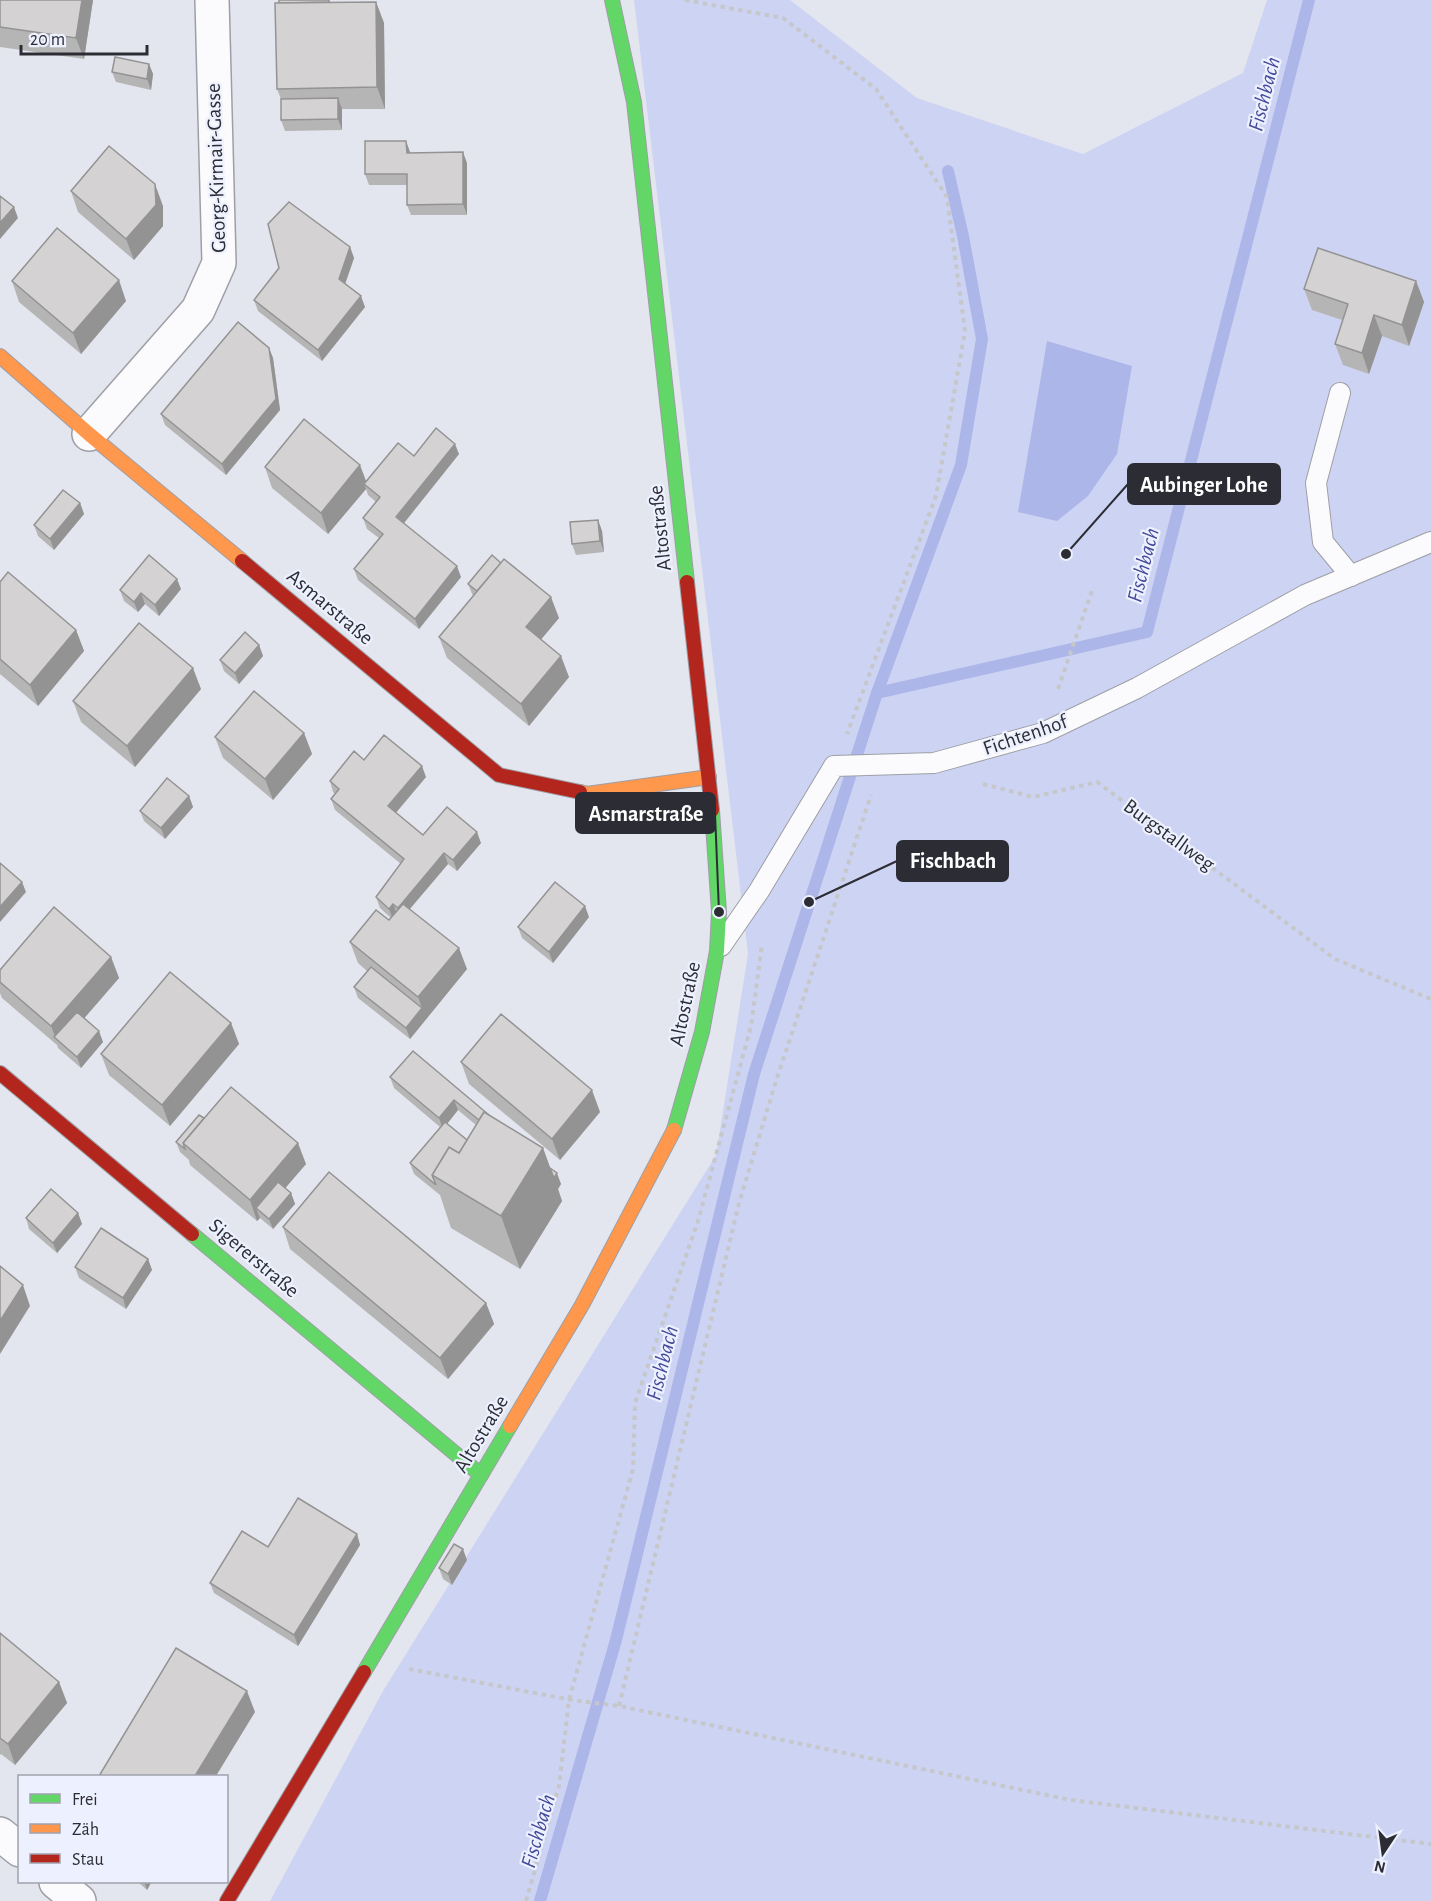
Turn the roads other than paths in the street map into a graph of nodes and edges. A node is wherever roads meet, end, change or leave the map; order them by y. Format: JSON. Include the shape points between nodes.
{"nodes":[{"id":1,"x":212,"y":0,"type":"edge"},
{"id":2,"x":612,"y":0,"type":"edge"},
{"id":3,"x":0,"y":356,"type":"edge"},
{"id":4,"x":1340,"y":393,"type":"dead end"},
{"id":5,"x":89,"y":434,"type":"junction"},
{"id":6,"x":1431,"y":542,"type":"edge"},
{"id":7,"x":1351,"y":576,"type":"junction"},
{"id":8,"x":709,"y":777,"type":"junction"},
{"id":9,"x":717,"y":951,"type":"junction"},
{"id":10,"x":0,"y":1073,"type":"edge"},
{"id":11,"x":481,"y":1475,"type":"junction"},
{"id":12,"x":0,"y":1834,"type":"edge"},
{"id":13,"x":18,"y":1848,"type":"edge"},
{"id":14,"x":58,"y":1883,"type":"edge"},
{"id":15,"x":79,"y":1901,"type":"edge"},
{"id":16,"x":227,"y":1901,"type":"edge"}],
"edges":[{"from":1,"to":5,"type":"street","name":"Georg-Kirmair-Gasse","via":[[219,263],[198,310]]},
{"from":2,"to":8,"type":"main road","name":"Altostraße","via":[[634,102]]},
{"from":3,"to":5,"type":"main road","name":"Asmarstraße"},
{"from":4,"to":7,"type":"lane","via":[[1316,483],[1323,542]]},
{"from":5,"to":8,"type":"main road","name":"Asmarstraße","via":[[499,775],[586,794]]},
{"from":6,"to":7,"type":"lane","name":"Fichtenhof"},
{"from":7,"to":9,"type":"lane","name":"Fichtenhof","via":[[1305,595],[1137,688],[1043,733],[934,763],[834,766],[759,891]]},
{"from":8,"to":9,"type":"main road","name":"Altostraße","via":[[717,843]]},
{"from":9,"to":11,"type":"main road","name":"Altostraße","via":[[702,1032],[677,1125],[582,1305]]},
{"from":10,"to":11,"type":"main road","name":"Sigererstraße"},
{"from":11,"to":16,"type":"main road","name":"Altostraße"},
{"from":12,"to":13,"type":"street"},
{"from":14,"to":15,"type":"street"}]}
